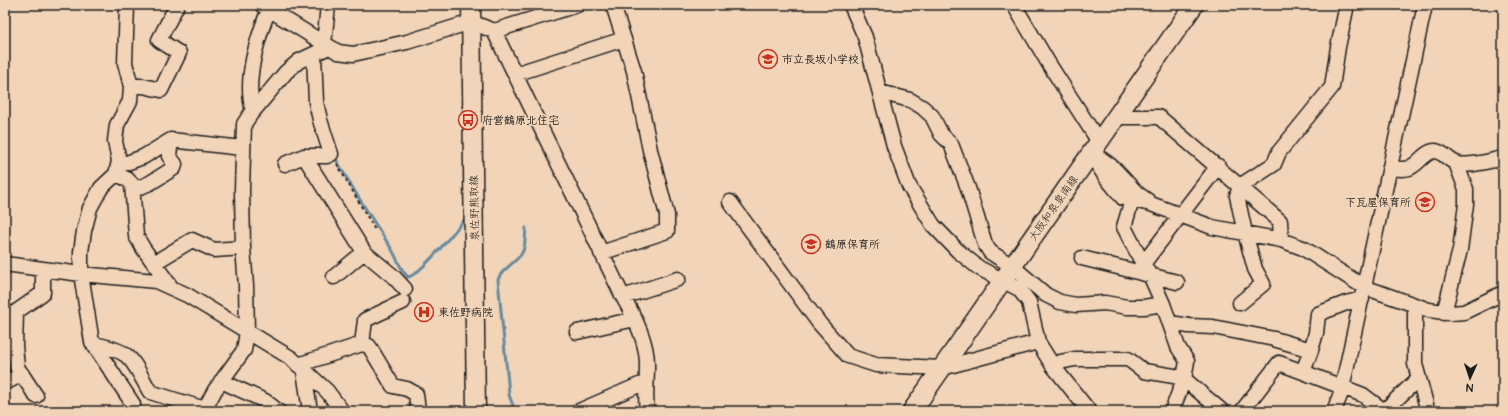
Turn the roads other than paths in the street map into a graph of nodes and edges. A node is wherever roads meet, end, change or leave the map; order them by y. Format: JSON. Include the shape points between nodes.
{"nodes":[{"id":1,"x":127,"y":5,"type":"edge"},
{"id":2,"x":177,"y":5,"type":"edge"},
{"id":3,"x":328,"y":5,"type":"edge"},
{"id":4,"x":577,"y":5,"type":"edge"},
{"id":5,"x":613,"y":5,"type":"edge"},
{"id":6,"x":851,"y":5,"type":"edge"},
{"id":7,"x":1014,"y":5,"type":"edge"},
{"id":8,"x":1194,"y":5,"type":"edge"},
{"id":9,"x":1348,"y":5,"type":"edge"},
{"id":10,"x":1425,"y":5,"type":"edge"},
{"id":11,"x":266,"y":7,"type":"edge"},
{"id":12,"x":471,"y":14,"type":"edge"},
{"id":13,"x":494,"y":31,"type":"junction"},
{"id":14,"x":624,"y":39,"type":"junction"},
{"id":15,"x":326,"y":45,"type":"junction"},
{"id":16,"x":314,"y":54,"type":"junction"},
{"id":17,"x":514,"y":74,"type":"junction"},
{"id":18,"x":131,"y":86,"type":"junction"},
{"id":19,"x":880,"y":92,"type":"junction"},
{"id":20,"x":253,"y":111,"type":"junction"},
{"id":21,"x":1116,"y":117,"type":"junction"},
{"id":22,"x":171,"y":140,"type":"junction"},
{"id":23,"x":242,"y":148,"type":"junction"},
{"id":24,"x":1095,"y":148,"type":"junction"},
{"id":25,"x":304,"y":156,"type":"junction"},
{"id":26,"x":1503,"y":158,"type":"edge"},
{"id":27,"x":285,"y":164,"type":"dead end"},
{"id":28,"x":1456,"y":164,"type":"junction"},
{"id":29,"x":1218,"y":166,"type":"junction"},
{"id":30,"x":1390,"y":168,"type":"junction"},
{"id":31,"x":117,"y":170,"type":"junction"},
{"id":32,"x":1240,"y":186,"type":"junction"},
{"id":33,"x":133,"y":190,"type":"junction"},
{"id":34,"x":1132,"y":200,"type":"junction"},
{"id":35,"x":730,"y":202,"type":"dead end"},
{"id":36,"x":1152,"y":204,"type":"junction"},
{"id":37,"x":1180,"y":215,"type":"junction"},
{"id":38,"x":1245,"y":233,"type":"junction"},
{"id":39,"x":1280,"y":240,"type":"junction"},
{"id":40,"x":243,"y":248,"type":"junction"},
{"id":41,"x":364,"y":252,"type":"junction"},
{"id":42,"x":601,"y":253,"type":"junction"},
{"id":43,"x":1082,"y":258,"type":"dead end"},
{"id":44,"x":154,"y":263,"type":"junction"},
{"id":45,"x":5,"y":264,"type":"edge"},
{"id":46,"x":43,"y":269,"type":"junction"},
{"id":47,"x":1146,"y":270,"type":"junction"},
{"id":48,"x":1008,"y":273,"type":"junction"},
{"id":49,"x":81,"y":274,"type":"junction"},
{"id":50,"x":334,"y":277,"type":"dead end"},
{"id":51,"x":678,"y":279,"type":"dead end"},
{"id":52,"x":1177,"y":282,"type":"dead end"},
{"id":53,"x":171,"y":287,"type":"junction"},
{"id":54,"x":1363,"y":293,"type":"junction"},
{"id":55,"x":1503,"y":293,"type":"edge"},
{"id":56,"x":623,"y":297,"type":"junction"},
{"id":57,"x":1240,"y":303,"type":"dead end"},
{"id":58,"x":1163,"y":304,"type":"junction"},
{"id":59,"x":1415,"y":305,"type":"junction"},
{"id":60,"x":1444,"y":313,"type":"junction"},
{"id":61,"x":635,"y":319,"type":"junction"},
{"id":62,"x":1170,"y":323,"type":"junction"},
{"id":63,"x":247,"y":332,"type":"junction"},
{"id":64,"x":577,"y":332,"type":"dead end"},
{"id":65,"x":1038,"y":342,"type":"junction"},
{"id":66,"x":93,"y":344,"type":"junction"},
{"id":67,"x":362,"y":344,"type":"junction"},
{"id":68,"x":1311,"y":350,"type":"junction"},
{"id":69,"x":1053,"y":366,"type":"junction"},
{"id":70,"x":301,"y":368,"type":"junction"},
{"id":71,"x":942,"y":368,"type":"junction"},
{"id":72,"x":1303,"y":372,"type":"junction"},
{"id":73,"x":22,"y":374,"type":"junction"},
{"id":74,"x":1419,"y":378,"type":"junction"},
{"id":75,"x":1184,"y":379,"type":"junction"},
{"id":76,"x":221,"y":381,"type":"junction"},
{"id":77,"x":646,"y":382,"type":"junction"},
{"id":78,"x":5,"y":383,"type":"edge"},
{"id":79,"x":1342,"y":387,"type":"junction"},
{"id":80,"x":150,"y":392,"type":"junction"},
{"id":81,"x":36,"y":396,"type":"dead end"},
{"id":82,"x":1426,"y":404,"type":"dead end"},
{"id":83,"x":208,"y":410,"type":"edge"},
{"id":84,"x":308,"y":410,"type":"edge"},
{"id":85,"x":132,"y":411,"type":"edge"},
{"id":86,"x":278,"y":411,"type":"edge"},
{"id":87,"x":342,"y":411,"type":"edge"},
{"id":88,"x":418,"y":411,"type":"edge"},
{"id":89,"x":476,"y":411,"type":"edge"},
{"id":90,"x":579,"y":411,"type":"edge"},
{"id":91,"x":647,"y":411,"type":"edge"},
{"id":92,"x":912,"y":411,"type":"edge"},
{"id":93,"x":1089,"y":411,"type":"edge"},
{"id":94,"x":1172,"y":411,"type":"edge"},
{"id":95,"x":1222,"y":411,"type":"edge"},
{"id":96,"x":1242,"y":411,"type":"edge"},
{"id":97,"x":1334,"y":411,"type":"edge"},
{"id":98,"x":1384,"y":411,"type":"edge"}],
"edges":[{"from":1,"to":18,"type":"street","via":[[125,63]]},
{"from":2,"to":18,"type":"street","via":[[159,40],[179,53],[161,90]]},
{"from":3,"to":15,"type":"street"},
{"from":4,"to":13,"type":"street"},
{"from":5,"to":14,"type":"street"},
{"from":6,"to":19,"type":"street","via":[[866,37]]},
{"from":7,"to":24,"type":"street"},
{"from":8,"to":21,"type":"main road","name":"大阪和泉泉南線"},
{"from":9,"to":32,"type":"street","via":[[1332,87],[1279,152],[1274,164]]},
{"from":10,"to":30,"type":"street"},
{"from":11,"to":15,"type":"street"},
{"from":11,"to":20,"type":"street","via":[[249,85]]},
{"from":12,"to":13,"type":"street"},
{"from":12,"to":15,"type":"street","via":[[407,42],[353,54],[338,52]]},
{"from":12,"to":89,"type":"main road","name":"泉佐野熊取線"},
{"from":13,"to":17,"type":"street"},
{"from":14,"to":17,"type":"street"},
{"from":14,"to":42,"type":"street","via":[[634,71],[650,150],[667,215],[667,231]]},
{"from":15,"to":16,"type":"street"},
{"from":16,"to":20,"type":"street","via":[[299,61],[286,72]]},
{"from":16,"to":25,"type":"street","via":[[316,102],[331,154]]},
{"from":17,"to":42,"type":"street"},
{"from":18,"to":31,"type":"street","via":[[130,101],[117,125]]},
{"from":19,"to":48,"type":"street","via":[[910,100],[932,116],[941,134],[951,144],[985,244]]},
{"from":19,"to":48,"type":"street","via":[[894,146],[909,186],[934,225],[974,264]]},
{"from":20,"to":23,"type":"street","via":[[244,124]]},
{"from":21,"to":24,"type":"main road","name":"大阪和泉泉南線"},
{"from":21,"to":29,"type":"street","via":[[1159,117]]},
{"from":22,"to":23,"type":"street"},
{"from":22,"to":31,"type":"street"},
{"from":22,"to":33,"type":"street","via":[[170,156],[175,164],[174,168]]},
{"from":23,"to":40,"type":"street"},
{"from":24,"to":34,"type":"street","via":[[1105,176],[1123,198]]},
{"from":24,"to":36,"type":"street","via":[[1132,189]]},
{"from":24,"to":48,"type":"main road","name":"大阪和泉泉南線"},
{"from":25,"to":27,"type":"street"},
{"from":25,"to":41,"type":"street"},
{"from":26,"to":28,"type":"street","via":[[1466,165]]},
{"from":28,"to":30,"type":"street","via":[[1435,151],[1407,168]]},
{"from":28,"to":60,"type":"street","via":[[1466,189],[1466,204],[1460,250]]},
{"from":29,"to":32,"type":"street"},
{"from":29,"to":37,"type":"street"},
{"from":30,"to":54,"type":"street"},
{"from":31,"to":33,"type":"street","via":[[132,184]]},
{"from":31,"to":49,"type":"street","via":[[101,188],[90,208],[81,252]]},
{"from":32,"to":38,"type":"street","via":[[1237,196]]},
{"from":32,"to":39,"type":"street","via":[[1280,221]]},
{"from":33,"to":44,"type":"street","via":[[136,236]]},
{"from":34,"to":36,"type":"street"},
{"from":34,"to":47,"type":"street","via":[[1124,227]]},
{"from":35,"to":71,"type":"street","via":[[819,323],[848,356],[876,365]]},
{"from":36,"to":37,"type":"street"},
{"from":37,"to":38,"type":"street","via":[[1212,227]]},
{"from":37,"to":47,"type":"street"},
{"from":38,"to":39,"type":"street"},
{"from":38,"to":57,"type":"street","via":[[1255,268],[1263,284]]},
{"from":39,"to":54,"type":"street","via":[[1303,248]]},
{"from":40,"to":44,"type":"street","via":[[214,250],[192,240]]},
{"from":40,"to":63,"type":"street"},
{"from":41,"to":50,"type":"street"},
{"from":41,"to":67,"type":"street","via":[[393,276],[404,295],[365,320]]},
{"from":42,"to":56,"type":"street"},
{"from":43,"to":47,"type":"street"},
{"from":44,"to":53,"type":"street"},
{"from":45,"to":46,"type":"street"},
{"from":46,"to":49,"type":"street"},
{"from":46,"to":73,"type":"street","via":[[42,293],[16,312],[17,367]]},
{"from":47,"to":52,"type":"street"},
{"from":47,"to":58,"type":"street"},
{"from":48,"to":58,"type":"street","via":[[1060,302],[1076,305],[1105,302],[1127,307]]},
{"from":48,"to":65,"type":"street","via":[[1029,302]]},
{"from":48,"to":71,"type":"main road","name":"大阪和泉泉南線"},
{"from":49,"to":53,"type":"street","via":[[156,281]]},
{"from":49,"to":66,"type":"street"},
{"from":51,"to":56,"type":"street"},
{"from":53,"to":63,"type":"street"},
{"from":54,"to":59,"type":"street"},
{"from":54,"to":68,"type":"street","via":[[1318,314]]},
{"from":54,"to":79,"type":"street"},
{"from":55,"to":60,"type":"street","via":[[1464,312]]},
{"from":56,"to":61,"type":"street"},
{"from":58,"to":62,"type":"street"},
{"from":59,"to":60,"type":"street"},
{"from":59,"to":74,"type":"street","via":[[1415,364]]},
{"from":61,"to":64,"type":"street"},
{"from":61,"to":77,"type":"street","via":[[647,355]]},
{"from":62,"to":68,"type":"street","via":[[1213,327],[1274,339]]},
{"from":62,"to":75,"type":"street","via":[[1178,348],[1187,361]]},
{"from":63,"to":70,"type":"street","via":[[291,358]]},
{"from":63,"to":76,"type":"street","via":[[244,350]]},
{"from":65,"to":69,"type":"street"},
{"from":65,"to":71,"type":"street"},
{"from":66,"to":80,"type":"street","via":[[121,351],[131,358]]},
{"from":66,"to":85,"type":"street","via":[[133,404]]},
{"from":67,"to":70,"type":"street"},
{"from":67,"to":88,"type":"street","via":[[369,346],[393,386],[416,394]]},
{"from":68,"to":72,"type":"street"},
{"from":69,"to":75,"type":"street","via":[[1075,359],[1128,359],[1144,371]]},
{"from":69,"to":93,"type":"street"},
{"from":70,"to":84,"type":"street"},
{"from":70,"to":87,"type":"street","via":[[327,391]]},
{"from":71,"to":92,"type":"main road","name":"大阪和泉泉南線"},
{"from":72,"to":79,"type":"street"},
{"from":72,"to":96,"type":"street","via":[[1280,363]]},
{"from":73,"to":78,"type":"street"},
{"from":73,"to":81,"type":"street"},
{"from":74,"to":82,"type":"street"},
{"from":74,"to":98,"type":"street"},
{"from":75,"to":94,"type":"street"},
{"from":75,"to":95,"type":"street"},
{"from":76,"to":83,"type":"street","via":[[208,403]]},
{"from":76,"to":86,"type":"street","via":[[265,401]]},
{"from":77,"to":90,"type":"street"},
{"from":77,"to":91,"type":"street"},
{"from":79,"to":97,"type":"street"},
{"from":79,"to":98,"type":"street","via":[[1363,395]]},
{"from":80,"to":83,"type":"street"},
{"from":80,"to":85,"type":"street"}]}
